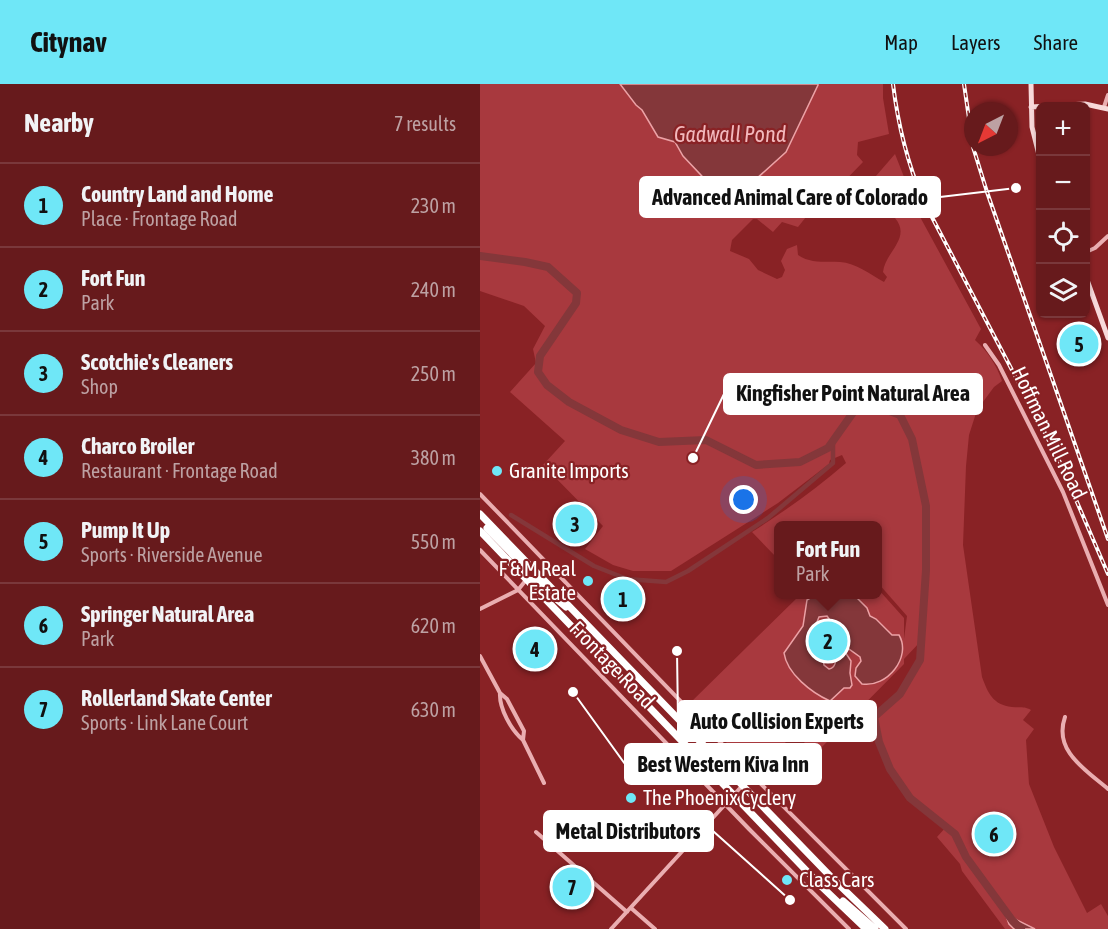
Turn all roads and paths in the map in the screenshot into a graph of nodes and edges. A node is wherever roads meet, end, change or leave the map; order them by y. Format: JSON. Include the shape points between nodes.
{"nodes":[{"id":1,"x":1032,"y":84,"type":"edge"},
{"id":2,"x":1108,"y":95,"type":"edge"},
{"id":3,"x":1031,"y":107,"type":"junction"},
{"id":4,"x":1106,"y":108,"type":"edge"},
{"id":5,"x":1040,"y":156,"type":"edge"},
{"id":6,"x":1108,"y":236,"type":"edge"},
{"id":7,"x":1090,"y":250,"type":"edge"},
{"id":8,"x":1090,"y":288,"type":"edge"},
{"id":9,"x":1108,"y":338,"type":"edge"},
{"id":10,"x":985,"y":345,"type":"dead end"},
{"id":11,"x":480,"y":494,"type":"edge"},
{"id":12,"x":480,"y":514,"type":"edge"},
{"id":13,"x":480,"y":520,"type":"edge"},
{"id":14,"x":480,"y":531,"type":"edge"},
{"id":15,"x":480,"y":550,"type":"edge"},
{"id":16,"x":551,"y":567,"type":"junction"},
{"id":17,"x":539,"y":574,"type":"junction"},
{"id":18,"x":527,"y":580,"type":"junction"},
{"id":19,"x":518,"y":590,"type":"junction"},
{"id":20,"x":1108,"y":605,"type":"edge"},
{"id":21,"x":480,"y":609,"type":"edge"},
{"id":22,"x":584,"y":621,"type":"junction"},
{"id":23,"x":480,"y":656,"type":"edge"},
{"id":24,"x":500,"y":693,"type":"junction"},
{"id":25,"x":1065,"y":717,"type":"dead end"},
{"id":26,"x":523,"y":740,"type":"junction"},
{"id":27,"x":752,"y":776,"type":"junction"},
{"id":28,"x":544,"y":783,"type":"dead end"},
{"id":29,"x":742,"y":786,"type":"junction"},
{"id":30,"x":1108,"y":789,"type":"edge"},
{"id":31,"x":734,"y":795,"type":"junction"},
{"id":32,"x":725,"y":804,"type":"junction"},
{"id":33,"x":536,"y":832,"type":"dead end"},
{"id":34,"x":813,"y":876,"type":"junction"},
{"id":35,"x":631,"y":908,"type":"junction"},
{"id":36,"x":627,"y":912,"type":"junction"},
{"id":37,"x":611,"y":929,"type":"edge"},
{"id":38,"x":655,"y":929,"type":"edge"},
{"id":39,"x":849,"y":929,"type":"edge"},
{"id":40,"x":866,"y":929,"type":"edge"},
{"id":41,"x":875,"y":929,"type":"edge"},
{"id":42,"x":885,"y":929,"type":"edge"},
{"id":43,"x":906,"y":929,"type":"edge"}],
"edges":[{"from":1,"to":3,"type":"main road"},
{"from":2,"to":4,"type":"street"},
{"from":3,"to":4,"type":"main road","via":[[1085,104]]},
{"from":3,"to":5,"type":"main road"},
{"from":6,"to":7,"type":"street"},
{"from":8,"to":9,"type":"main road"},
{"from":10,"to":20,"type":"street","name":"Hoffman Mill Road","via":[[999,364],[1063,492]]},
{"from":11,"to":16,"type":"street","name":"Frontage Road"},
{"from":12,"to":17,"type":"highway"},
{"from":13,"to":18,"type":"highway","via":[[519,561]]},
{"from":14,"to":18,"type":"highway"},
{"from":15,"to":19,"type":"street","name":"Frontage Road"},
{"from":16,"to":17,"type":"street"},
{"from":16,"to":27,"type":"street","name":"Frontage Road"},
{"from":17,"to":22,"type":"highway"},
{"from":18,"to":19,"type":"street"},
{"from":18,"to":22,"type":"highway","via":[[535,581]]},
{"from":18,"to":31,"type":"highway"},
{"from":19,"to":21,"type":"street"},
{"from":19,"to":32,"type":"street","name":"Frontage Road"},
{"from":22,"to":29,"type":"highway"},
{"from":23,"to":24,"type":"street"},
{"from":24,"to":26,"type":"street","via":[[524,731]]},
{"from":24,"to":26,"type":"street","via":[[499,702],[516,735]]},
{"from":25,"to":30,"type":"street","via":[[1062,739],[1068,754]]},
{"from":26,"to":28,"type":"street"},
{"from":27,"to":29,"type":"street"},
{"from":27,"to":43,"type":"street","name":"Frontage Road"},
{"from":29,"to":31,"type":"street"},
{"from":29,"to":42,"type":"highway"},
{"from":31,"to":32,"type":"street"},
{"from":31,"to":34,"type":"highway"},
{"from":32,"to":35,"type":"street"},
{"from":32,"to":39,"type":"street","name":"Frontage Road"},
{"from":33,"to":36,"type":"street"},
{"from":34,"to":40,"type":"highway"},
{"from":34,"to":41,"type":"highway"},
{"from":35,"to":36,"type":"street"},
{"from":35,"to":38,"type":"street"},
{"from":36,"to":37,"type":"street"}]}
